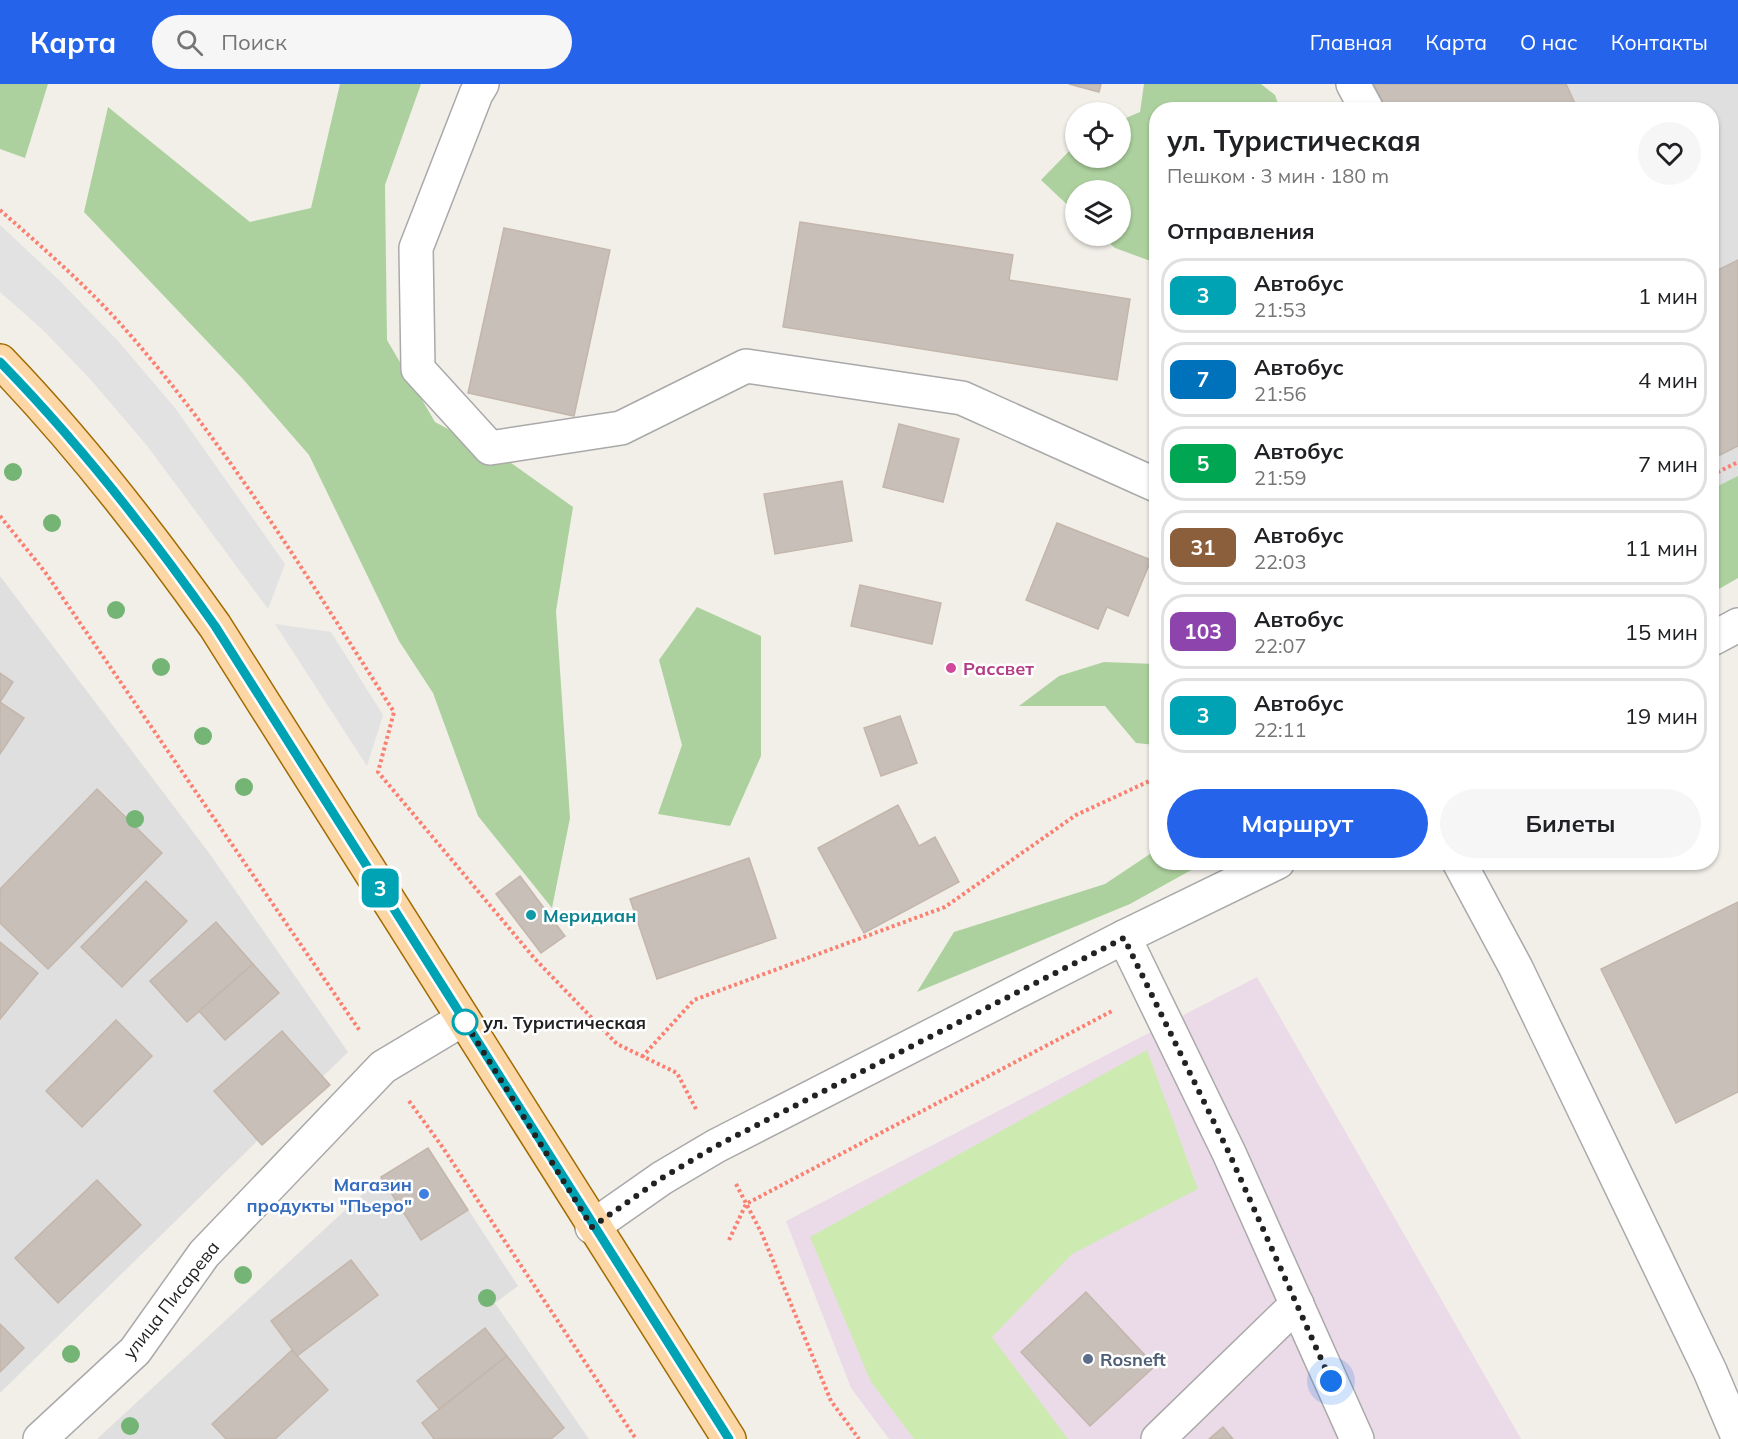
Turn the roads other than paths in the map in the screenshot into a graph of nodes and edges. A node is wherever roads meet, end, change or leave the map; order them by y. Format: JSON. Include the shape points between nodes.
{"nodes":[{"id":1,"x":482,"y":84,"type":"edge"},
{"id":2,"x":1353,"y":84,"type":"edge"},
{"id":3,"x":1363,"y":102,"type":"edge"},
{"id":4,"x":0,"y":362,"type":"edge"},
{"id":5,"x":1149,"y":482,"type":"edge"},
{"id":6,"x":1738,"y":625,"type":"edge"},
{"id":7,"x":1719,"y":635,"type":"edge"},
{"id":8,"x":1262,"y":870,"type":"edge"},
{"id":9,"x":1463,"y":870,"type":"edge"},
{"id":10,"x":1124,"y":938,"type":"junction"},
{"id":11,"x":463,"y":1019,"type":"junction"},
{"id":12,"x":592,"y":1227,"type":"junction"},
{"id":13,"x":1296,"y":1304,"type":"junction"},
{"id":14,"x":1738,"y":1437,"type":"edge"},
{"id":15,"x":40,"y":1439,"type":"edge"},
{"id":16,"x":729,"y":1439,"type":"edge"},
{"id":17,"x":1158,"y":1439,"type":"edge"},
{"id":18,"x":1357,"y":1439,"type":"edge"}],
"edges":[{"from":1,"to":5,"type":"street","via":[[416,248],[418,369],[490,448],[621,428],[746,366],[962,398]]},
{"from":2,"to":3,"type":"street"},
{"from":4,"to":11,"type":"main road","via":[[101,473],[215,626]]},
{"from":6,"to":7,"type":"street"},
{"from":8,"to":10,"type":"street"},
{"from":9,"to":14,"type":"street","via":[[1516,968]]},
{"from":10,"to":12,"type":"street","via":[[716,1146]]},
{"from":10,"to":13,"type":"street","via":[[1229,1153]]},
{"from":11,"to":12,"type":"main road"},
{"from":11,"to":15,"type":"street","name":"улица Писарева","via":[[383,1067],[204,1254],[135,1351]]},
{"from":12,"to":16,"type":"main road"},
{"from":13,"to":17,"type":"street"},
{"from":13,"to":18,"type":"street"}]}
